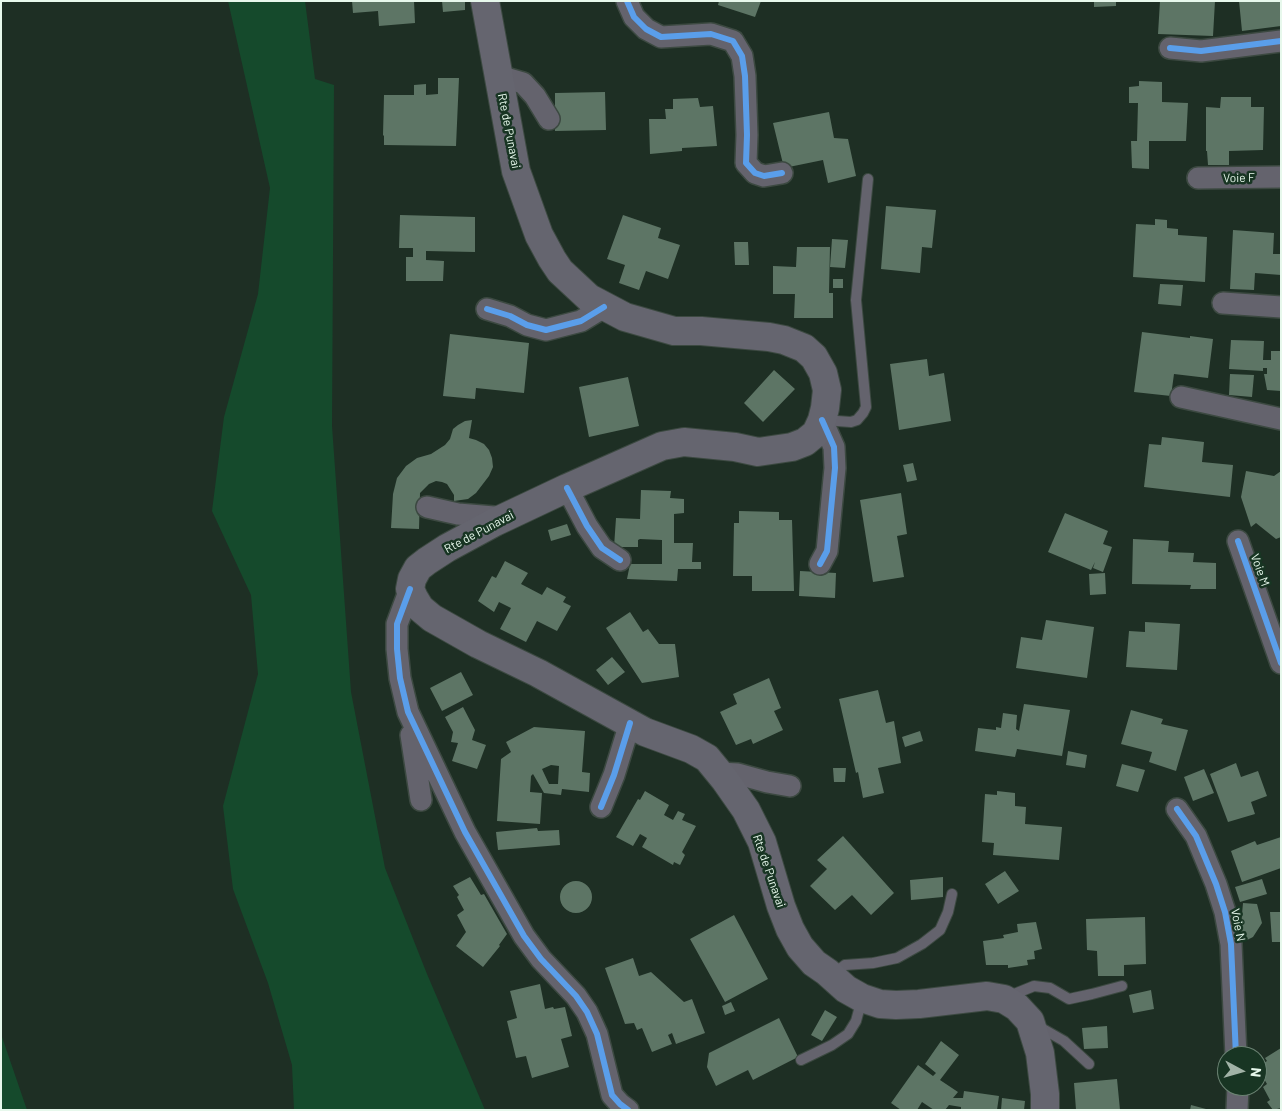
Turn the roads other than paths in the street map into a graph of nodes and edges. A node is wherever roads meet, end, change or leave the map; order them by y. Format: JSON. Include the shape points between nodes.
{"nodes":[{"id":1,"x":485,"y":1,"type":"edge"},
{"id":2,"x":627,"y":1,"type":"edge"},
{"id":3,"x":1281,"y":42,"type":"edge"},
{"id":4,"x":1170,"y":48,"type":"dead end"},
{"id":5,"x":499,"y":76,"type":"junction"},
{"id":6,"x":549,"y":119,"type":"dead end"},
{"id":7,"x":782,"y":173,"type":"dead end"},
{"id":8,"x":1198,"y":178,"type":"dead end"},
{"id":9,"x":1281,"y":178,"type":"edge"},
{"id":10,"x":868,"y":179,"type":"dead end"},
{"id":11,"x":1223,"y":303,"type":"dead end"},
{"id":12,"x":1281,"y":306,"type":"edge"},
{"id":13,"x":604,"y":307,"type":"junction"},
{"id":14,"x":487,"y":309,"type":"dead end"},
{"id":15,"x":1181,"y":397,"type":"dead end"},
{"id":16,"x":1281,"y":419,"type":"edge"},
{"id":17,"x":822,"y":420,"type":"junction"},
{"id":18,"x":566,"y":488,"type":"junction"},
{"id":19,"x":427,"y":507,"type":"dead end"},
{"id":20,"x":506,"y":518,"type":"junction"},
{"id":21,"x":1238,"y":541,"type":"dead end"},
{"id":22,"x":620,"y":560,"type":"dead end"},
{"id":23,"x":820,"y":564,"type":"dead end"},
{"id":24,"x":410,"y":589,"type":"junction"},
{"id":25,"x":1281,"y":663,"type":"edge"},
{"id":26,"x":408,"y":712,"type":"junction"},
{"id":27,"x":630,"y":724,"type":"junction"},
{"id":28,"x":719,"y":773,"type":"junction"},
{"id":29,"x":790,"y":786,"type":"dead end"},
{"id":30,"x":421,"y":800,"type":"dead end"},
{"id":31,"x":600,"y":807,"type":"dead end"},
{"id":32,"x":1177,"y":809,"type":"dead end"},
{"id":33,"x":952,"y":894,"type":"dead end"},
{"id":34,"x":831,"y":975,"type":"junction"},
{"id":35,"x":1122,"y":986,"type":"dead end"},
{"id":36,"x":862,"y":998,"type":"junction"},
{"id":37,"x":1004,"y":999,"type":"junction"},
{"id":38,"x":1030,"y":1021,"type":"junction"},
{"id":39,"x":1236,"y":1046,"type":"edge"},
{"id":40,"x":801,"y":1060,"type":"dead end"},
{"id":41,"x":1089,"y":1064,"type":"dead end"},
{"id":42,"x":1238,"y":1096,"type":"edge"},
{"id":43,"x":611,"y":1102,"type":"edge"},
{"id":44,"x":628,"y":1110,"type":"edge"},
{"id":45,"x":1045,"y":1110,"type":"edge"},
{"id":46,"x":1237,"y":1110,"type":"edge"}],
"edges":[{"from":1,"to":5,"type":"main road","name":"Rte de Punavai"},
{"from":2,"to":7,"type":"street","via":[[634,17],[661,37],[711,34],[733,41],[742,56],[745,76],[746,163],[755,173],[764,176]]},
{"from":3,"to":4,"type":"street","via":[[1201,50]]},
{"from":5,"to":6,"type":"street","via":[[523,83]]},
{"from":5,"to":13,"type":"main road","name":"Rte de Punavai","via":[[516,171],[539,235],[560,271],[589,298]]},
{"from":8,"to":9,"type":"street","name":"Voie F"},
{"from":10,"to":17,"type":"lane","via":[[856,300],[866,406],[857,420]]},
{"from":11,"to":12,"type":"street"},
{"from":13,"to":14,"type":"street","via":[[581,321],[546,330]]},
{"from":13,"to":17,"type":"main road","name":"Rte de Punavai","via":[[625,317],[674,331],[701,330],[769,337],[804,348],[816,360],[825,380],[827,390]]},
{"from":15,"to":16,"type":"street"},
{"from":17,"to":18,"type":"main road","name":"Rte de Punavai","via":[[816,433],[792,447],[758,452],[684,442],[657,449]]},
{"from":17,"to":23,"type":"street","via":[[834,447],[835,468],[827,551]]},
{"from":18,"to":20,"type":"main road","name":"Rte de Punavai"},
{"from":18,"to":22,"type":"street","via":[[602,548]]},
{"from":19,"to":20,"type":"street","via":[[458,514]]},
{"from":20,"to":24,"type":"main road","name":"Rte de Punavai","via":[[427,561],[416,572]]},
{"from":21,"to":25,"type":"street","name":"Voie M"},
{"from":24,"to":26,"type":"street","via":[[397,624],[400,678]]},
{"from":24,"to":27,"type":"main road","name":"Rte de Punavai","via":[[420,608],[432,618]]},
{"from":26,"to":30,"type":"street"},
{"from":26,"to":43,"type":"street","via":[[464,832],[524,936],[587,1012],[597,1034]]},
{"from":27,"to":28,"type":"main road","name":"Rte de Punavai","via":[[691,749],[707,758]]},
{"from":27,"to":31,"type":"street"},
{"from":28,"to":29,"type":"street"},
{"from":28,"to":34,"type":"main road","name":"Rte de Punavai","via":[[746,810],[762,842],[790,930],[814,963]]},
{"from":32,"to":39,"type":"street","name":"Voie N","via":[[1196,836],[1225,912],[1231,944]]},
{"from":33,"to":34,"type":"lane","via":[[940,930],[922,944],[897,958],[846,965]]},
{"from":34,"to":36,"type":"main road","name":"Rte de Punavai"},
{"from":35,"to":37,"type":"lane","via":[[1068,999],[1050,988],[1034,986]]},
{"from":36,"to":37,"type":"main road","name":"Rte de Punavai","via":[[896,1005],[987,996]]},
{"from":36,"to":40,"type":"lane","via":[[856,1021],[848,1034]]},
{"from":37,"to":38,"type":"main road"},
{"from":38,"to":41,"type":"lane","via":[[1064,1041]]},
{"from":38,"to":45,"type":"main road","via":[[1040,1053]]},
{"from":42,"to":46,"type":"street"},
{"from":43,"to":44,"type":"street"}]}
